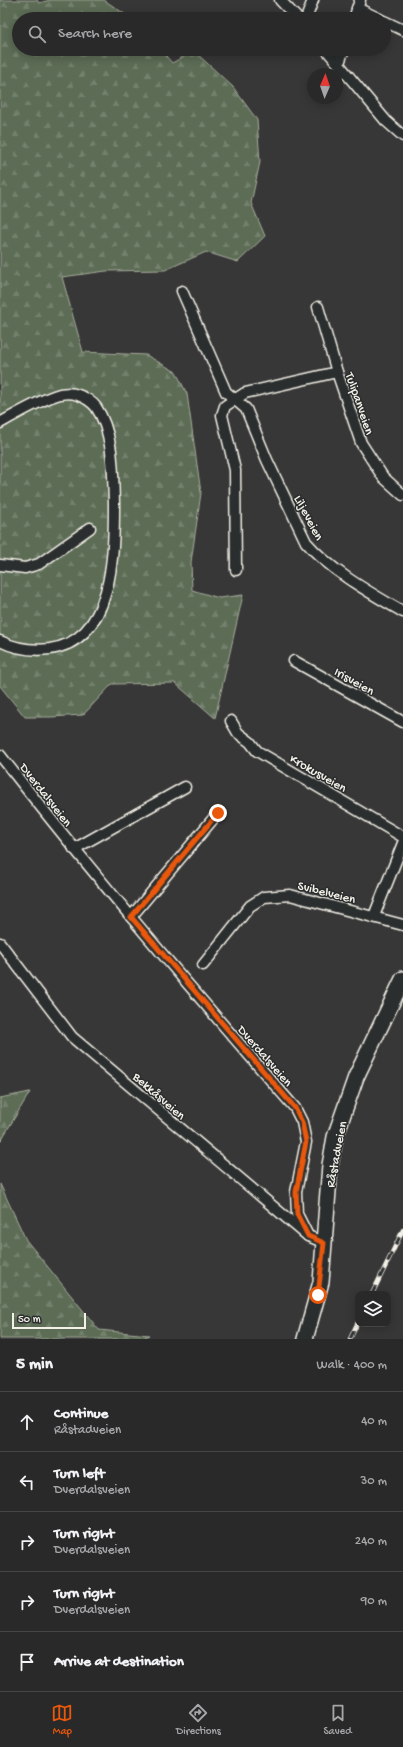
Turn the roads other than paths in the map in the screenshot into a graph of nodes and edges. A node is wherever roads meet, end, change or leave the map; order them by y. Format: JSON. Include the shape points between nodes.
{"nodes":[{"id":1,"x":280,"y":0,"type":"edge"},
{"id":2,"x":313,"y":0,"type":"edge"},
{"id":3,"x":359,"y":4,"type":"edge"},
{"id":4,"x":291,"y":12,"type":"edge"},
{"id":5,"x":309,"y":12,"type":"edge"},
{"id":6,"x":370,"y":12,"type":"edge"},
{"id":7,"x":391,"y":24,"type":"edge"},
{"id":8,"x":403,"y":30,"type":"edge"},
{"id":9,"x":332,"y":56,"type":"edge"},
{"id":10,"x":342,"y":56,"type":"edge"},
{"id":11,"x":339,"y":63,"type":"junction"},
{"id":12,"x":403,"y":136,"type":"edge"},
{"id":13,"x":182,"y":291,"type":"dead end"},
{"id":14,"x":318,"y":307,"type":"dead end"},
{"id":15,"x":337,"y":372,"type":"junction"},
{"id":16,"x":235,"y":400,"type":"junction"},
{"id":17,"x":0,"y":423,"type":"edge"},
{"id":18,"x":403,"y":495,"type":"edge"},
{"id":19,"x":90,"y":528,"type":"dead end"},
{"id":20,"x":0,"y":565,"type":"edge"},
{"id":21,"x":236,"y":570,"type":"dead end"},
{"id":22,"x":403,"y":612,"type":"edge"},
{"id":23,"x":0,"y":641,"type":"edge"},
{"id":24,"x":294,"y":661,"type":"dead end"},
{"id":25,"x":231,"y":721,"type":"dead end"},
{"id":26,"x":403,"y":722,"type":"edge"},
{"id":27,"x":0,"y":755,"type":"edge"},
{"id":28,"x":185,"y":787,"type":"dead end"},
{"id":29,"x":218,"y":813,"type":"dead end"},
{"id":30,"x":403,"y":837,"type":"edge"},
{"id":31,"x":403,"y":843,"type":"edge"},
{"id":32,"x":74,"y":848,"type":"junction"},
{"id":33,"x":374,"y":916,"type":"junction"},
{"id":34,"x":131,"y":917,"type":"junction"},
{"id":35,"x":403,"y":925,"type":"edge"},
{"id":36,"x":0,"y":944,"type":"edge"},
{"id":37,"x":203,"y":965,"type":"dead end"},
{"id":38,"x":403,"y":979,"type":"edge"},
{"id":39,"x":308,"y":1236,"type":"junction"},
{"id":40,"x":324,"y":1243,"type":"junction"},
{"id":41,"x":305,"y":1339,"type":"edge"}],
"edges":[{"from":1,"to":4,"type":"street"},
{"from":2,"to":5,"type":"street"},
{"from":3,"to":6,"type":"street"},
{"from":7,"to":8,"type":"street"},
{"from":9,"to":11,"type":"street"},
{"from":10,"to":11,"type":"street"},
{"from":11,"to":12,"type":"street","via":[[386,121]]},
{"from":13,"to":16,"type":"street","name":"Liljeveien","via":[[226,392]]},
{"from":14,"to":15,"type":"street","name":"Tulipanveien"},
{"from":15,"to":16,"type":"street","via":[[245,393]]},
{"from":15,"to":18,"type":"street","name":"Tulipanveien","via":[[361,443],[383,477]]},
{"from":16,"to":21,"type":"street","via":[[225,406],[222,415],[235,470]]},
{"from":16,"to":22,"type":"street","name":"Liljeveien","via":[[246,408],[306,542],[329,565]]},
{"from":17,"to":23,"type":"street","via":[[59,394],[78,395],[96,406],[112,455],[114,545],[111,571],[101,606],[89,626],[80,635],[68,644],[38,650],[24,650]]},
{"from":19,"to":20,"type":"street","via":[[39,564],[25,568]]},
{"from":24,"to":26,"type":"street","name":"Irisveien"},
{"from":25,"to":30,"type":"street","name":"Krokusveien","via":[[238,733],[257,751]]},
{"from":27,"to":32,"type":"street","name":"Dverdalsveien"},
{"from":28,"to":32,"type":"street"},
{"from":29,"to":34,"type":"street"},
{"from":31,"to":33,"type":"street"},
{"from":32,"to":34,"type":"street","name":"Dverdalsveien"},
{"from":33,"to":35,"type":"street","name":"Svibelveien"},
{"from":33,"to":37,"type":"street","name":"Svibelveien","via":[[290,895],[264,896],[250,906]]},
{"from":34,"to":39,"type":"street","name":"Dverdalsveien","via":[[295,1108],[302,1122],[306,1142],[296,1192],[297,1214]]},
{"from":36,"to":39,"type":"street","name":"Bekkåsveien","via":[[72,1037]]},
{"from":38,"to":40,"type":"main road","name":"Råstadveien","via":[[356,1077],[338,1129],[330,1165]]},
{"from":39,"to":40,"type":"street","name":"Bekkåsveien"},
{"from":40,"to":41,"type":"main road","name":"Råstadveien","via":[[318,1295]]}]}
